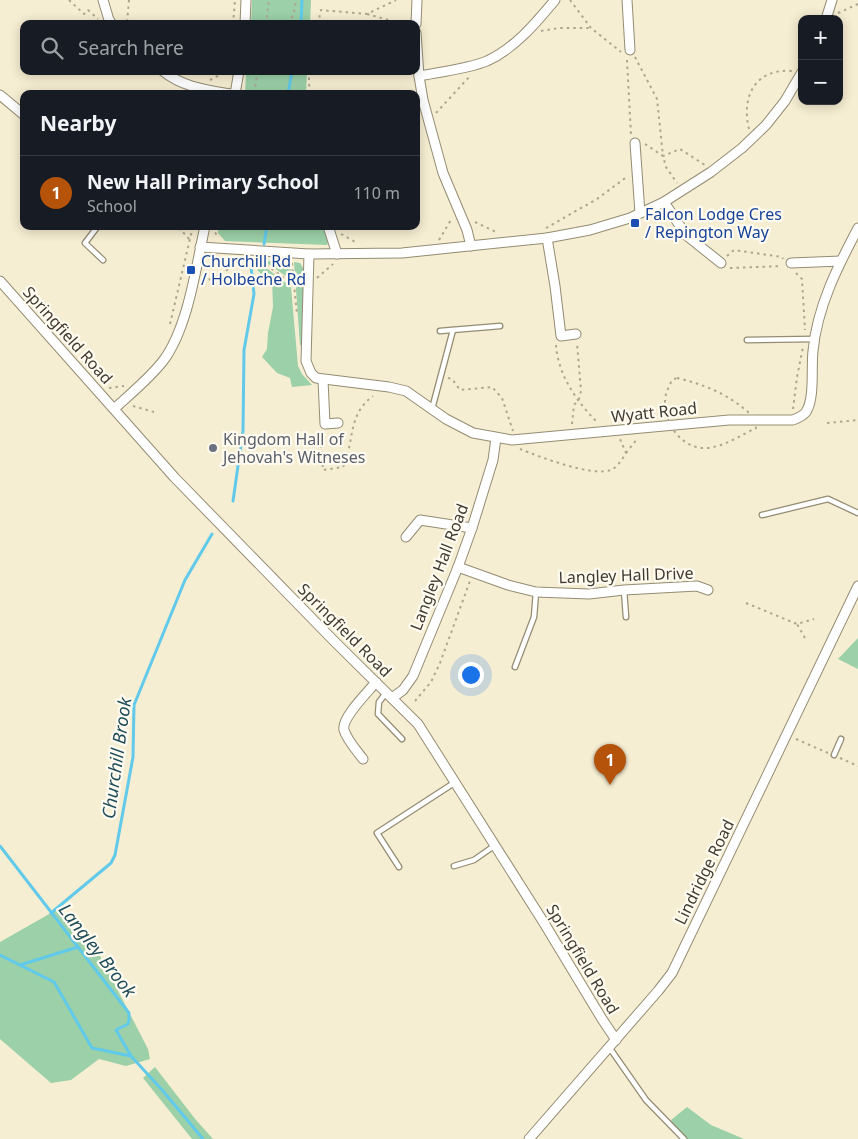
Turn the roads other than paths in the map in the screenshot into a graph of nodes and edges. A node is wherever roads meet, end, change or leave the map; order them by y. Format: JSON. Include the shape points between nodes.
{"nodes":[{"id":1,"x":103,"y":0,"type":"edge"},
{"id":2,"x":246,"y":0,"type":"edge"},
{"id":3,"x":418,"y":0,"type":"edge"},
{"id":4,"x":555,"y":0,"type":"edge"},
{"id":5,"x":627,"y":0,"type":"edge"},
{"id":6,"x":832,"y":0,"type":"edge"},
{"id":7,"x":827,"y":15,"type":"edge"},
{"id":8,"x":109,"y":20,"type":"edge"},
{"id":9,"x":244,"y":20,"type":"edge"},
{"id":10,"x":416,"y":20,"type":"edge"},
{"id":11,"x":632,"y":50,"type":"road end"},
{"id":12,"x":798,"y":72,"type":"edge"},
{"id":13,"x":168,"y":75,"type":"edge"},
{"id":14,"x":238,"y":75,"type":"edge"},
{"id":15,"x":419,"y":76,"type":"joint"},
{"id":16,"x":211,"y":90,"type":"edge"},
{"id":17,"x":236,"y":90,"type":"edge"},
{"id":18,"x":0,"y":95,"type":"edge"},
{"id":19,"x":20,"y":112,"type":"edge"},
{"id":20,"x":633,"y":143,"type":"road end"},
{"id":21,"x":664,"y":202,"type":"junction"},
{"id":22,"x":640,"y":213,"type":"junction"},
{"id":23,"x":858,"y":228,"type":"edge"},
{"id":24,"x":95,"y":230,"type":"edge"},
{"id":25,"x":203,"y":230,"type":"edge"},
{"id":26,"x":331,"y":230,"type":"edge"},
{"id":27,"x":543,"y":234,"type":"junction"},
{"id":28,"x":471,"y":246,"type":"junction"},
{"id":29,"x":200,"y":247,"type":"junction"},
{"id":30,"x":309,"y":254,"type":"junction"},
{"id":31,"x":341,"y":254,"type":"junction"},
{"id":32,"x":103,"y":260,"type":"dead end"},
{"id":33,"x":840,"y":261,"type":"junction"},
{"id":34,"x":791,"y":263,"type":"dead end"},
{"id":35,"x":723,"y":266,"type":"road end"},
{"id":36,"x":0,"y":281,"type":"edge"},
{"id":37,"x":500,"y":326,"type":"dead end"},
{"id":38,"x":452,"y":330,"type":"junction"},
{"id":39,"x":440,"y":332,"type":"dead end"},
{"id":40,"x":576,"y":334,"type":"road end"},
{"id":41,"x":748,"y":340,"type":"dead end"},
{"id":42,"x":814,"y":340,"type":"junction"},
{"id":43,"x":323,"y":380,"type":"junction"},
{"id":44,"x":117,"y":406,"type":"junction"},
{"id":45,"x":432,"y":409,"type":"junction"},
{"id":46,"x":338,"y":423,"type":"dead end"},
{"id":47,"x":496,"y":438,"type":"junction"},
{"id":48,"x":858,"y":513,"type":"edge"},
{"id":49,"x":762,"y":515,"type":"dead end"},
{"id":50,"x":472,"y":528,"type":"junction"},
{"id":51,"x":406,"y":537,"type":"dead end"},
{"id":52,"x":458,"y":567,"type":"junction"},
{"id":53,"x":858,"y":586,"type":"edge"},
{"id":54,"x":624,"y":590,"type":"junction"},
{"id":55,"x":708,"y":590,"type":"dead end"},
{"id":56,"x":536,"y":592,"type":"junction"},
{"id":57,"x":626,"y":617,"type":"dead end"},
{"id":58,"x":515,"y":667,"type":"dead end"},
{"id":59,"x":376,"y":682,"type":"junction"},
{"id":60,"x":390,"y":695,"type":"junction"},
{"id":61,"x":841,"y":739,"type":"dead end"},
{"id":62,"x":402,"y":740,"type":"dead end"},
{"id":63,"x":834,"y":755,"type":"road end"},
{"id":64,"x":363,"y":759,"type":"dead end"},
{"id":65,"x":454,"y":782,"type":"junction"},
{"id":66,"x":494,"y":846,"type":"junction"},
{"id":67,"x":398,"y":866,"type":"dead end"},
{"id":68,"x":454,"y":866,"type":"dead end"},
{"id":69,"x":616,"y":1040,"type":"junction"},
{"id":70,"x":609,"y":1047,"type":"junction"},
{"id":71,"x":529,"y":1139,"type":"edge"},
{"id":72,"x":684,"y":1139,"type":"edge"}],
"edges":[{"from":1,"to":8,"type":"street"},
{"from":2,"to":9,"type":"street"},
{"from":3,"to":10,"type":"street"},
{"from":4,"to":15,"type":"street","via":[[507,49],[485,61]]},
{"from":5,"to":11,"type":"street"},
{"from":6,"to":7,"type":"street"},
{"from":12,"to":21,"type":"street","via":[[785,101],[752,139],[713,170]]},
{"from":13,"to":16,"type":"street","via":[[187,85]]},
{"from":14,"to":17,"type":"street"},
{"from":15,"to":28,"type":"street","via":[[443,173]]},
{"from":18,"to":19,"type":"street"},
{"from":20,"to":22,"type":"street"},
{"from":21,"to":22,"type":"street"},
{"from":21,"to":35,"type":"street","via":[[686,234]]},
{"from":22,"to":27,"type":"street","via":[[590,230]]},
{"from":23,"to":33,"type":"street","name":"Wyatt Road"},
{"from":24,"to":32,"type":"lane","via":[[85,243]]},
{"from":25,"to":29,"type":"street"},
{"from":26,"to":31,"type":"street"},
{"from":27,"to":28,"type":"street"},
{"from":27,"to":40,"type":"street","via":[[555,286],[561,336]]},
{"from":28,"to":31,"type":"street","via":[[402,253]]},
{"from":29,"to":30,"type":"street","via":[[246,255]]},
{"from":29,"to":44,"type":"street","via":[[181,325],[166,356]]},
{"from":30,"to":31,"type":"street"},
{"from":30,"to":43,"type":"street","via":[[306,361],[311,373]]},
{"from":33,"to":34,"type":"street"},
{"from":33,"to":42,"type":"street","name":"Wyatt Road","via":[[819,313]]},
{"from":36,"to":44,"type":"street","name":"Springfield Road"},
{"from":37,"to":38,"type":"lane"},
{"from":38,"to":39,"type":"lane"},
{"from":38,"to":45,"type":"lane"},
{"from":41,"to":42,"type":"lane"},
{"from":42,"to":47,"type":"street","name":"Wyatt Road","via":[[810,400],[806,412],[793,420],[729,420],[616,432],[512,440]]},
{"from":43,"to":45,"type":"street","name":"Wyatt Road","via":[[406,391]]},
{"from":43,"to":46,"type":"street","via":[[325,424]]},
{"from":44,"to":59,"type":"street","name":"Springfield Road","via":[[175,478]]},
{"from":45,"to":47,"type":"street","name":"Wyatt Road","via":[[473,432]]},
{"from":47,"to":50,"type":"street","name":"Langley Hall Road","via":[[493,460]]},
{"from":48,"to":49,"type":"lane","via":[[828,499]]},
{"from":50,"to":51,"type":"street","via":[[420,520]]},
{"from":50,"to":52,"type":"street","name":"Langley Hall Road"},
{"from":52,"to":56,"type":"street","name":"Langley Hall Drive"},
{"from":52,"to":60,"type":"street","name":"Langley Hall Road","via":[[413,676],[403,690]]},
{"from":53,"to":69,"type":"street","name":"Lindridge Road","via":[[672,973]]},
{"from":54,"to":55,"type":"street","name":"Langley Hall Drive","via":[[697,586]]},
{"from":54,"to":56,"type":"street","name":"Langley Hall Drive","via":[[589,594]]},
{"from":54,"to":57,"type":"lane"},
{"from":56,"to":58,"type":"lane","via":[[534,617]]},
{"from":59,"to":60,"type":"street","name":"Springfield Road"},
{"from":59,"to":64,"type":"street","via":[[346,718],[343,728]]},
{"from":60,"to":62,"type":"lane","via":[[379,702],[378,714]]},
{"from":60,"to":65,"type":"street","name":"Springfield Road","via":[[418,724]]},
{"from":61,"to":63,"type":"lane"},
{"from":65,"to":66,"type":"street","name":"Springfield Road"},
{"from":65,"to":67,"type":"lane","via":[[377,833]]},
{"from":66,"to":68,"type":"lane","via":[[474,860]]},
{"from":66,"to":69,"type":"street","name":"Springfield Road"},
{"from":69,"to":70,"type":"street","name":"Lindridge Road"},
{"from":70,"to":71,"type":"street","name":"Lindridge Road"},
{"from":70,"to":72,"type":"lane","via":[[646,1100]]}]}
